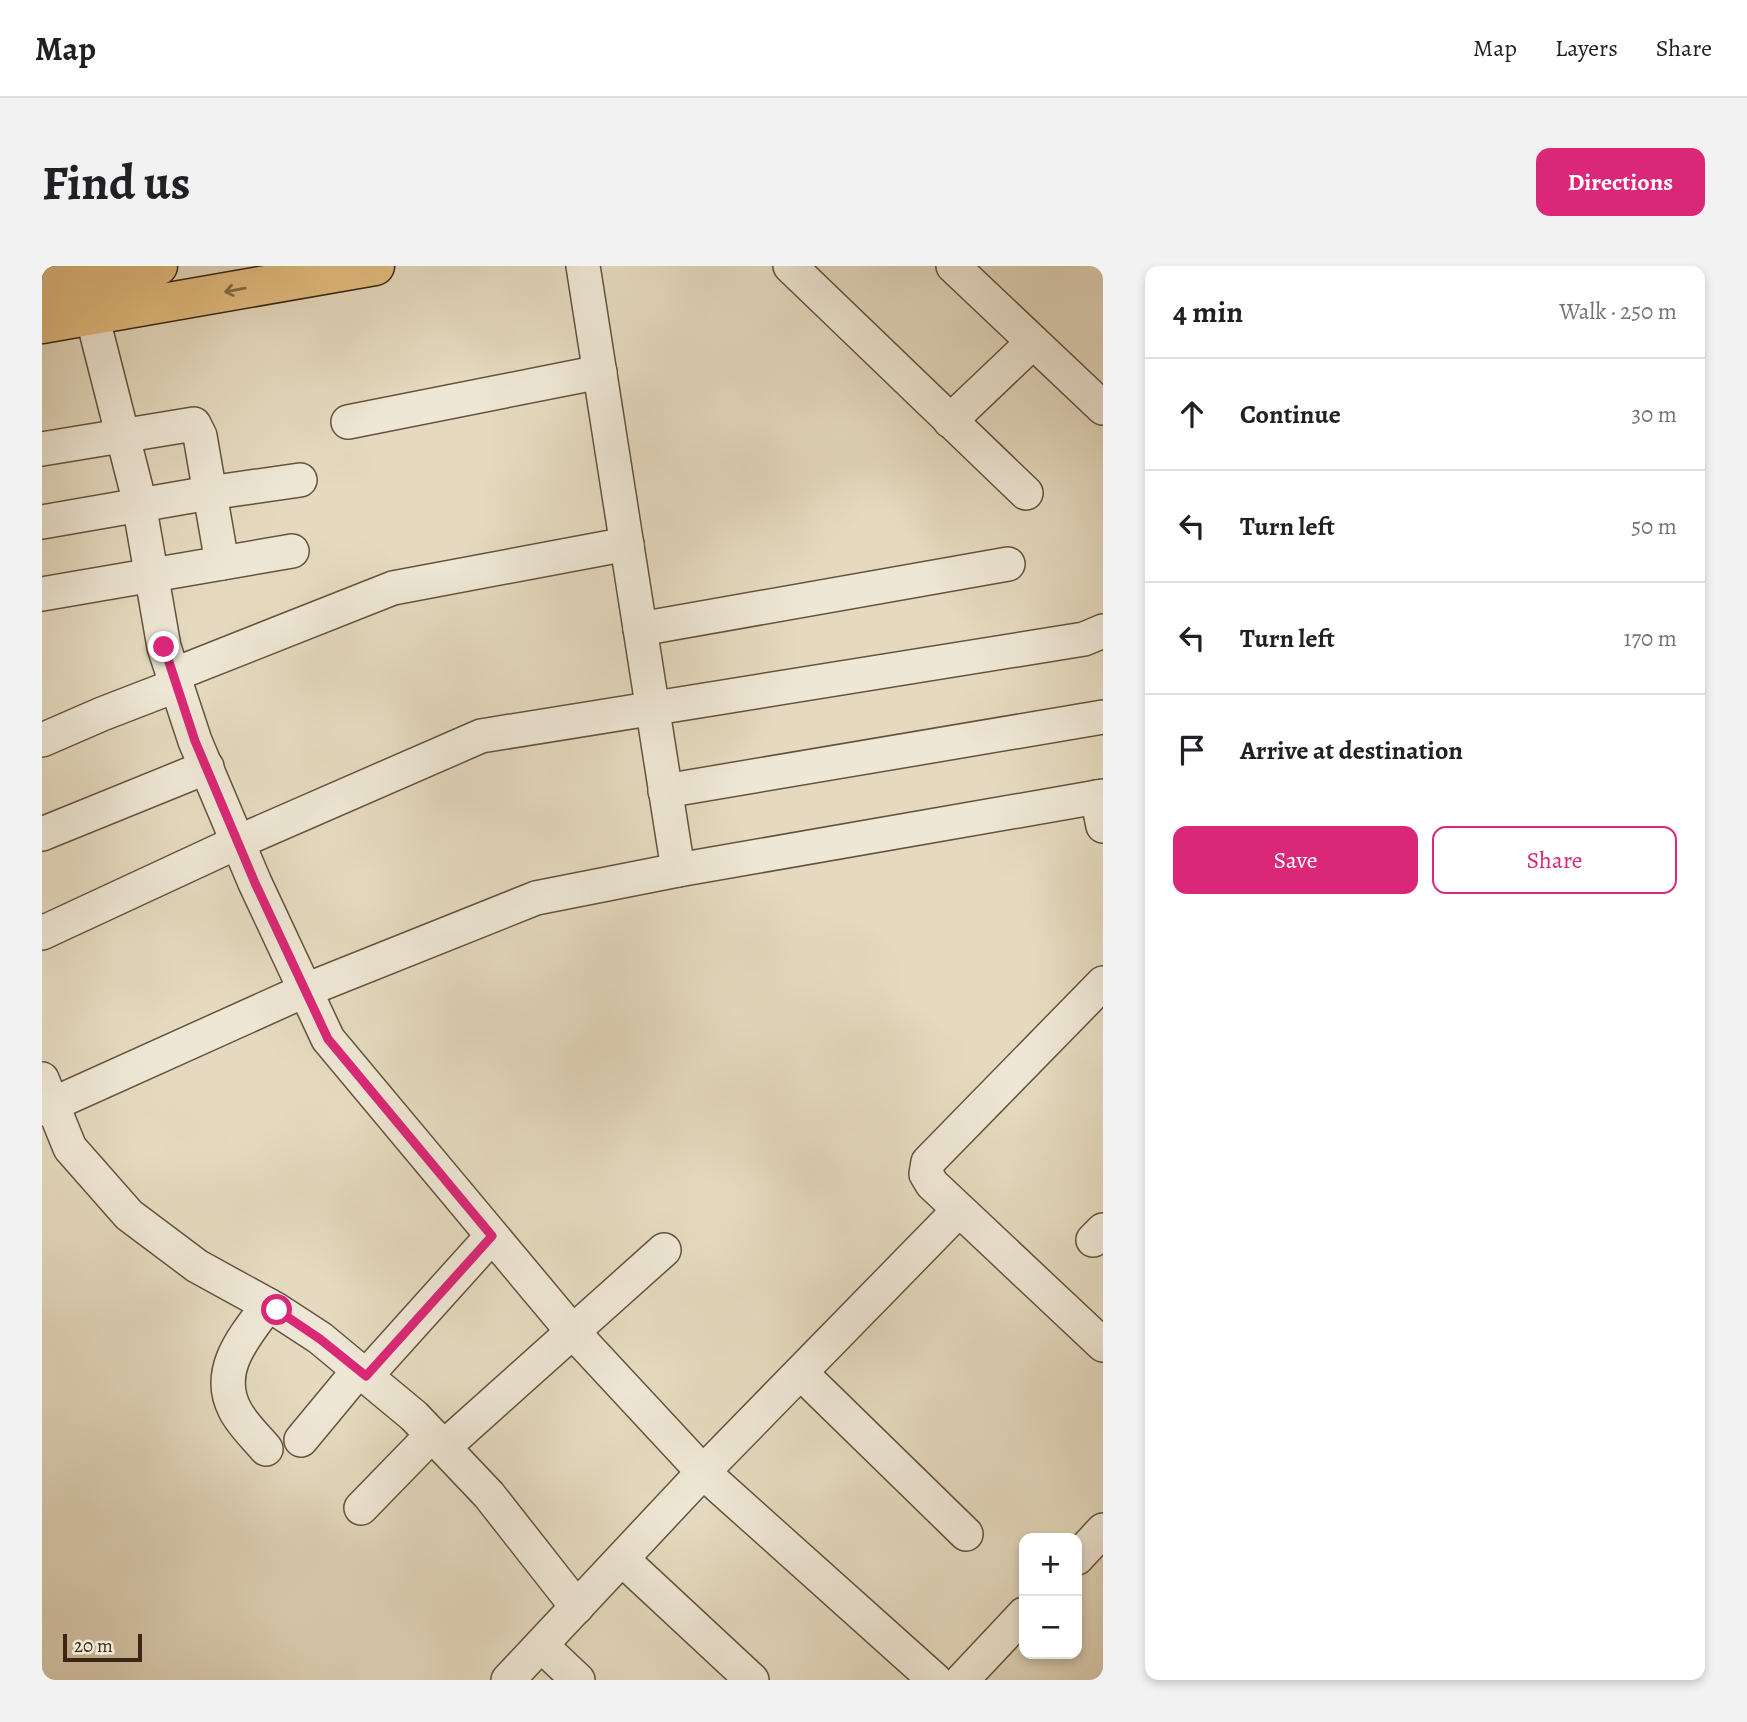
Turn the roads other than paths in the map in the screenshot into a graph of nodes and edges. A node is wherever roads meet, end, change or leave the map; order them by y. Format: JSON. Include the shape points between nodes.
{"nodes":[{"id":1,"x":158,"y":266,"type":"edge"},
{"id":2,"x":375,"y":266,"type":"edge"},
{"id":3,"x":583,"y":266,"type":"edge"},
{"id":4,"x":790,"y":266,"type":"edge"},
{"id":5,"x":953,"y":266,"type":"edge"},
{"id":6,"x":42,"y":286,"type":"edge"},
{"id":7,"x":88,"y":297,"type":"junction"},
{"id":8,"x":42,"y":324,"type":"edge"},
{"id":9,"x":1033,"y":342,"type":"junction"},
{"id":10,"x":600,"y":372,"type":"junction"},
{"id":11,"x":1103,"y":408,"type":"edge"},
{"id":12,"x":950,"y":421,"type":"junction"},
{"id":13,"x":348,"y":422,"type":"dead end"},
{"id":14,"x":122,"y":436,"type":"junction"},
{"id":15,"x":42,"y":449,"type":"edge"},
{"id":16,"x":300,"y":480,"type":"dead end"},
{"id":17,"x":209,"y":493,"type":"junction"},
{"id":18,"x":1026,"y":494,"type":"dead end"},
{"id":19,"x":139,"y":505,"type":"junction"},
{"id":20,"x":42,"y":522,"type":"edge"},
{"id":21,"x":627,"y":544,"type":"junction"},
{"id":22,"x":292,"y":551,"type":"dead end"},
{"id":23,"x":222,"y":563,"type":"junction"},
{"id":24,"x":1008,"y":564,"type":"dead end"},
{"id":25,"x":151,"y":574,"type":"junction"},
{"id":26,"x":42,"y":594,"type":"edge"},
{"id":27,"x":640,"y":629,"type":"junction"},
{"id":28,"x":1103,"y":631,"type":"edge"},
{"id":29,"x":175,"y":680,"type":"junction"},
{"id":30,"x":653,"y":710,"type":"junction"},
{"id":31,"x":1103,"y":717,"type":"edge"},
{"id":32,"x":42,"y":740,"type":"edge"},
{"id":33,"x":206,"y":767,"type":"junction"},
{"id":34,"x":666,"y":791,"type":"junction"},
{"id":35,"x":1101,"y":806,"type":"edge"},
{"id":36,"x":42,"y":834,"type":"edge"},
{"id":37,"x":238,"y":842,"type":"junction"},
{"id":38,"x":678,"y":870,"type":"junction"},
{"id":39,"x":42,"y":933,"type":"edge"},
{"id":40,"x":1103,"y":983,"type":"edge"},
{"id":41,"x":306,"y":990,"type":"junction"},
{"id":42,"x":45,"y":1097,"type":"edge"},
{"id":43,"x":959,"y":1210,"type":"junction"},
{"id":44,"x":492,"y":1236,"type":"junction"},
{"id":45,"x":664,"y":1250,"type":"dead end"},
{"id":46,"x":268,"y":1305,"type":"junction"},
{"id":47,"x":572,"y":1331,"type":"junction"},
{"id":48,"x":1103,"y":1345,"type":"edge"},
{"id":49,"x":363,"y":1373,"type":"junction"},
{"id":50,"x":801,"y":1373,"type":"junction"},
{"id":51,"x":301,"y":1440,"type":"dead end"},
{"id":52,"x":438,"y":1441,"type":"junction"},
{"id":53,"x":266,"y":1450,"type":"dead end"},
{"id":54,"x":703,"y":1472,"type":"junction"},
{"id":55,"x":361,"y":1508,"type":"dead end"},
{"id":56,"x":1103,"y":1530,"type":"edge"},
{"id":57,"x":966,"y":1534,"type":"dead end"},
{"id":58,"x":1082,"y":1553,"type":"edge"},
{"id":59,"x":622,"y":1559,"type":"junction"},
{"id":60,"x":577,"y":1607,"type":"junction"},
{"id":61,"x":1019,"y":1619,"type":"edge"},
{"id":62,"x":541,"y":1645,"type":"junction"},
{"id":63,"x":508,"y":1680,"type":"edge"},
{"id":64,"x":578,"y":1680,"type":"edge"},
{"id":65,"x":752,"y":1680,"type":"edge"},
{"id":66,"x":936,"y":1680,"type":"edge"},
{"id":67,"x":962,"y":1680,"type":"edge"}],
"edges":[{"from":1,"to":7,"type":"main road"},
{"from":2,"to":7,"type":"main road","one_way":true},
{"from":3,"to":10,"type":"street"},
{"from":4,"to":12,"type":"street"},
{"from":5,"to":9,"type":"street"},
{"from":6,"to":7,"type":"main road"},
{"from":7,"to":8,"type":"main road"},
{"from":7,"to":14,"type":"street"},
{"from":9,"to":11,"type":"street"},
{"from":9,"to":12,"type":"street"},
{"from":10,"to":13,"type":"street"},
{"from":10,"to":21,"type":"street"},
{"from":12,"to":18,"type":"street"},
{"from":14,"to":15,"type":"street"},
{"from":14,"to":17,"type":"street","via":[[194,424]]},
{"from":14,"to":19,"type":"street"},
{"from":16,"to":17,"type":"street"},
{"from":17,"to":19,"type":"street"},
{"from":17,"to":23,"type":"street"},
{"from":19,"to":20,"type":"street"},
{"from":19,"to":25,"type":"street"},
{"from":21,"to":27,"type":"street"},
{"from":21,"to":29,"type":"street","via":[[393,588]]},
{"from":22,"to":23,"type":"street"},
{"from":23,"to":25,"type":"street"},
{"from":24,"to":27,"type":"street"},
{"from":25,"to":26,"type":"street"},
{"from":25,"to":29,"type":"street"},
{"from":27,"to":30,"type":"street"},
{"from":28,"to":30,"type":"street","via":[[1084,639]]},
{"from":29,"to":32,"type":"street"},
{"from":29,"to":33,"type":"street"},
{"from":30,"to":34,"type":"street"},
{"from":30,"to":37,"type":"street","via":[[481,736]]},
{"from":31,"to":34,"type":"street"},
{"from":33,"to":36,"type":"street"},
{"from":33,"to":37,"type":"street"},
{"from":34,"to":38,"type":"street"},
{"from":35,"to":38,"type":"street"},
{"from":37,"to":39,"type":"street"},
{"from":37,"to":41,"type":"street"},
{"from":38,"to":41,"type":"street","via":[[536,898]]},
{"from":40,"to":43,"type":"street","via":[[928,1162],[926,1174],[932,1184]]},
{"from":41,"to":42,"type":"street"},
{"from":41,"to":44,"type":"street","via":[[328,1039]]},
{"from":42,"to":46,"type":"street","via":[[70,1149],[129,1215],[197,1266]]},
{"from":43,"to":48,"type":"street"},
{"from":43,"to":50,"type":"street"},
{"from":44,"to":47,"type":"street"},
{"from":44,"to":49,"type":"street"},
{"from":45,"to":47,"type":"street"},
{"from":46,"to":49,"type":"street"},
{"from":46,"to":53,"type":"street","via":[[236,1349],[227,1387],[235,1410]]},
{"from":47,"to":52,"type":"street"},
{"from":47,"to":54,"type":"street"},
{"from":49,"to":51,"type":"street"},
{"from":49,"to":52,"type":"street"},
{"from":50,"to":54,"type":"street"},
{"from":50,"to":57,"type":"street"},
{"from":52,"to":55,"type":"street"},
{"from":52,"to":60,"type":"street","via":[[489,1495]]},
{"from":54,"to":59,"type":"street"},
{"from":54,"to":66,"type":"street"},
{"from":56,"to":58,"type":"street"},
{"from":59,"to":60,"type":"street"},
{"from":59,"to":65,"type":"street"},
{"from":60,"to":62,"type":"street"},
{"from":61,"to":67,"type":"street"},
{"from":62,"to":63,"type":"street"},
{"from":62,"to":64,"type":"street"}]}
